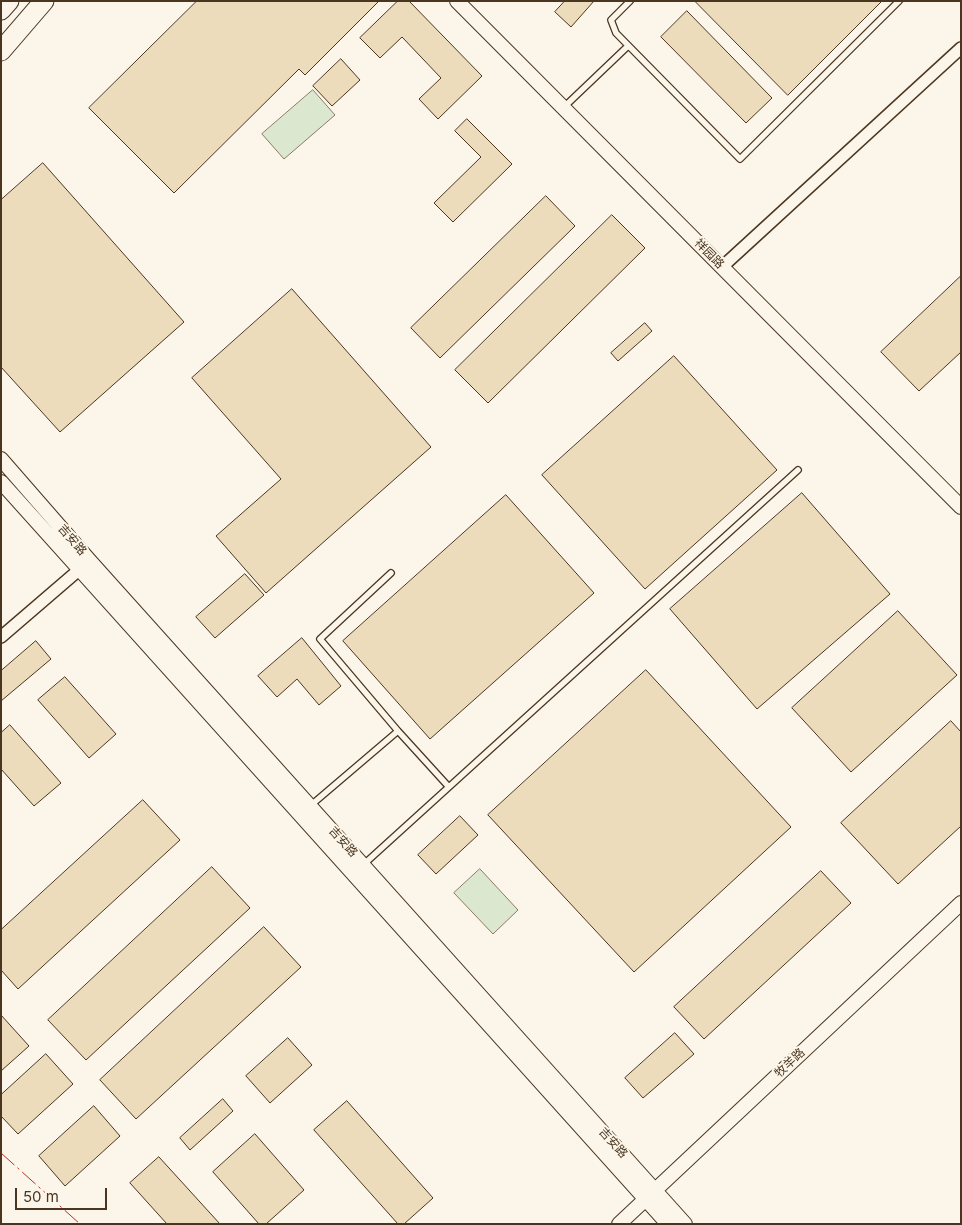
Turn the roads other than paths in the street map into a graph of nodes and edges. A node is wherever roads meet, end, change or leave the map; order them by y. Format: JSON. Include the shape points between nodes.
{"nodes":[{"id":1,"x":9,"y":1,"type":"edge"},
{"id":2,"x":44,"y":1,"type":"edge"},
{"id":3,"x":457,"y":1,"type":"edge"},
{"id":4,"x":630,"y":1,"type":"edge"},
{"id":5,"x":900,"y":1,"type":"edge"},
{"id":6,"x":1,"y":10,"type":"edge"},
{"id":7,"x":628,"y":46,"type":"junction"},
{"id":8,"x":961,"y":48,"type":"edge"},
{"id":9,"x":1,"y":51,"type":"edge"},
{"id":10,"x":563,"y":108,"type":"junction"},
{"id":11,"x":722,"y":267,"type":"junction"},
{"id":12,"x":1,"y":459,"type":"edge"},
{"id":13,"x":798,"y":470,"type":"dead end"},
{"id":14,"x":1,"y":482,"type":"edge"},
{"id":15,"x":961,"y":507,"type":"edge"},
{"id":16,"x":80,"y":568,"type":"junction"},
{"id":17,"x":390,"y":573,"type":"dead end"},
{"id":18,"x":1,"y":638,"type":"edge"},
{"id":19,"x":398,"y":730,"type":"junction"},
{"id":20,"x":448,"y":786,"type":"junction"},
{"id":21,"x":305,"y":810,"type":"junction"},
{"id":22,"x":358,"y":869,"type":"junction"},
{"id":23,"x":961,"y":903,"type":"edge"},
{"id":24,"x":651,"y":1194,"type":"junction"},
{"id":25,"x":619,"y":1224,"type":"edge"},
{"id":26,"x":668,"y":1224,"type":"edge"},
{"id":27,"x":685,"y":1224,"type":"edge"}],
"edges":[{"from":1,"to":6,"type":"highway"},
{"from":2,"to":9,"type":"highway"},
{"from":3,"to":10,"type":"street","name":"祥园路"},
{"from":4,"to":7,"type":"lane","via":[[611,20],[616,33]]},
{"from":5,"to":7,"type":"lane","via":[[740,159]]},
{"from":7,"to":10,"type":"lane"},
{"from":8,"to":11,"type":"street"},
{"from":10,"to":11,"type":"street","name":"祥园路"},
{"from":11,"to":15,"type":"street","name":"祥园路"},
{"from":12,"to":21,"type":"street","name":"吉安路"},
{"from":13,"to":20,"type":"lane"},
{"from":14,"to":16,"type":"street","name":"吉安路"},
{"from":16,"to":18,"type":"street"},
{"from":16,"to":21,"type":"street","name":"吉安路"},
{"from":17,"to":19,"type":"lane","via":[[320,639]]},
{"from":19,"to":20,"type":"lane"},
{"from":19,"to":21,"type":"lane"},
{"from":20,"to":22,"type":"lane"},
{"from":21,"to":22,"type":"street","name":"吉安路"},
{"from":22,"to":24,"type":"street","name":"吉安路"},
{"from":23,"to":24,"type":"street","name":"牧羊路"},
{"from":24,"to":25,"type":"street","name":"牧羊路"},
{"from":24,"to":26,"type":"street","name":"吉安路"},
{"from":24,"to":27,"type":"street","name":"吉安路"}]}
